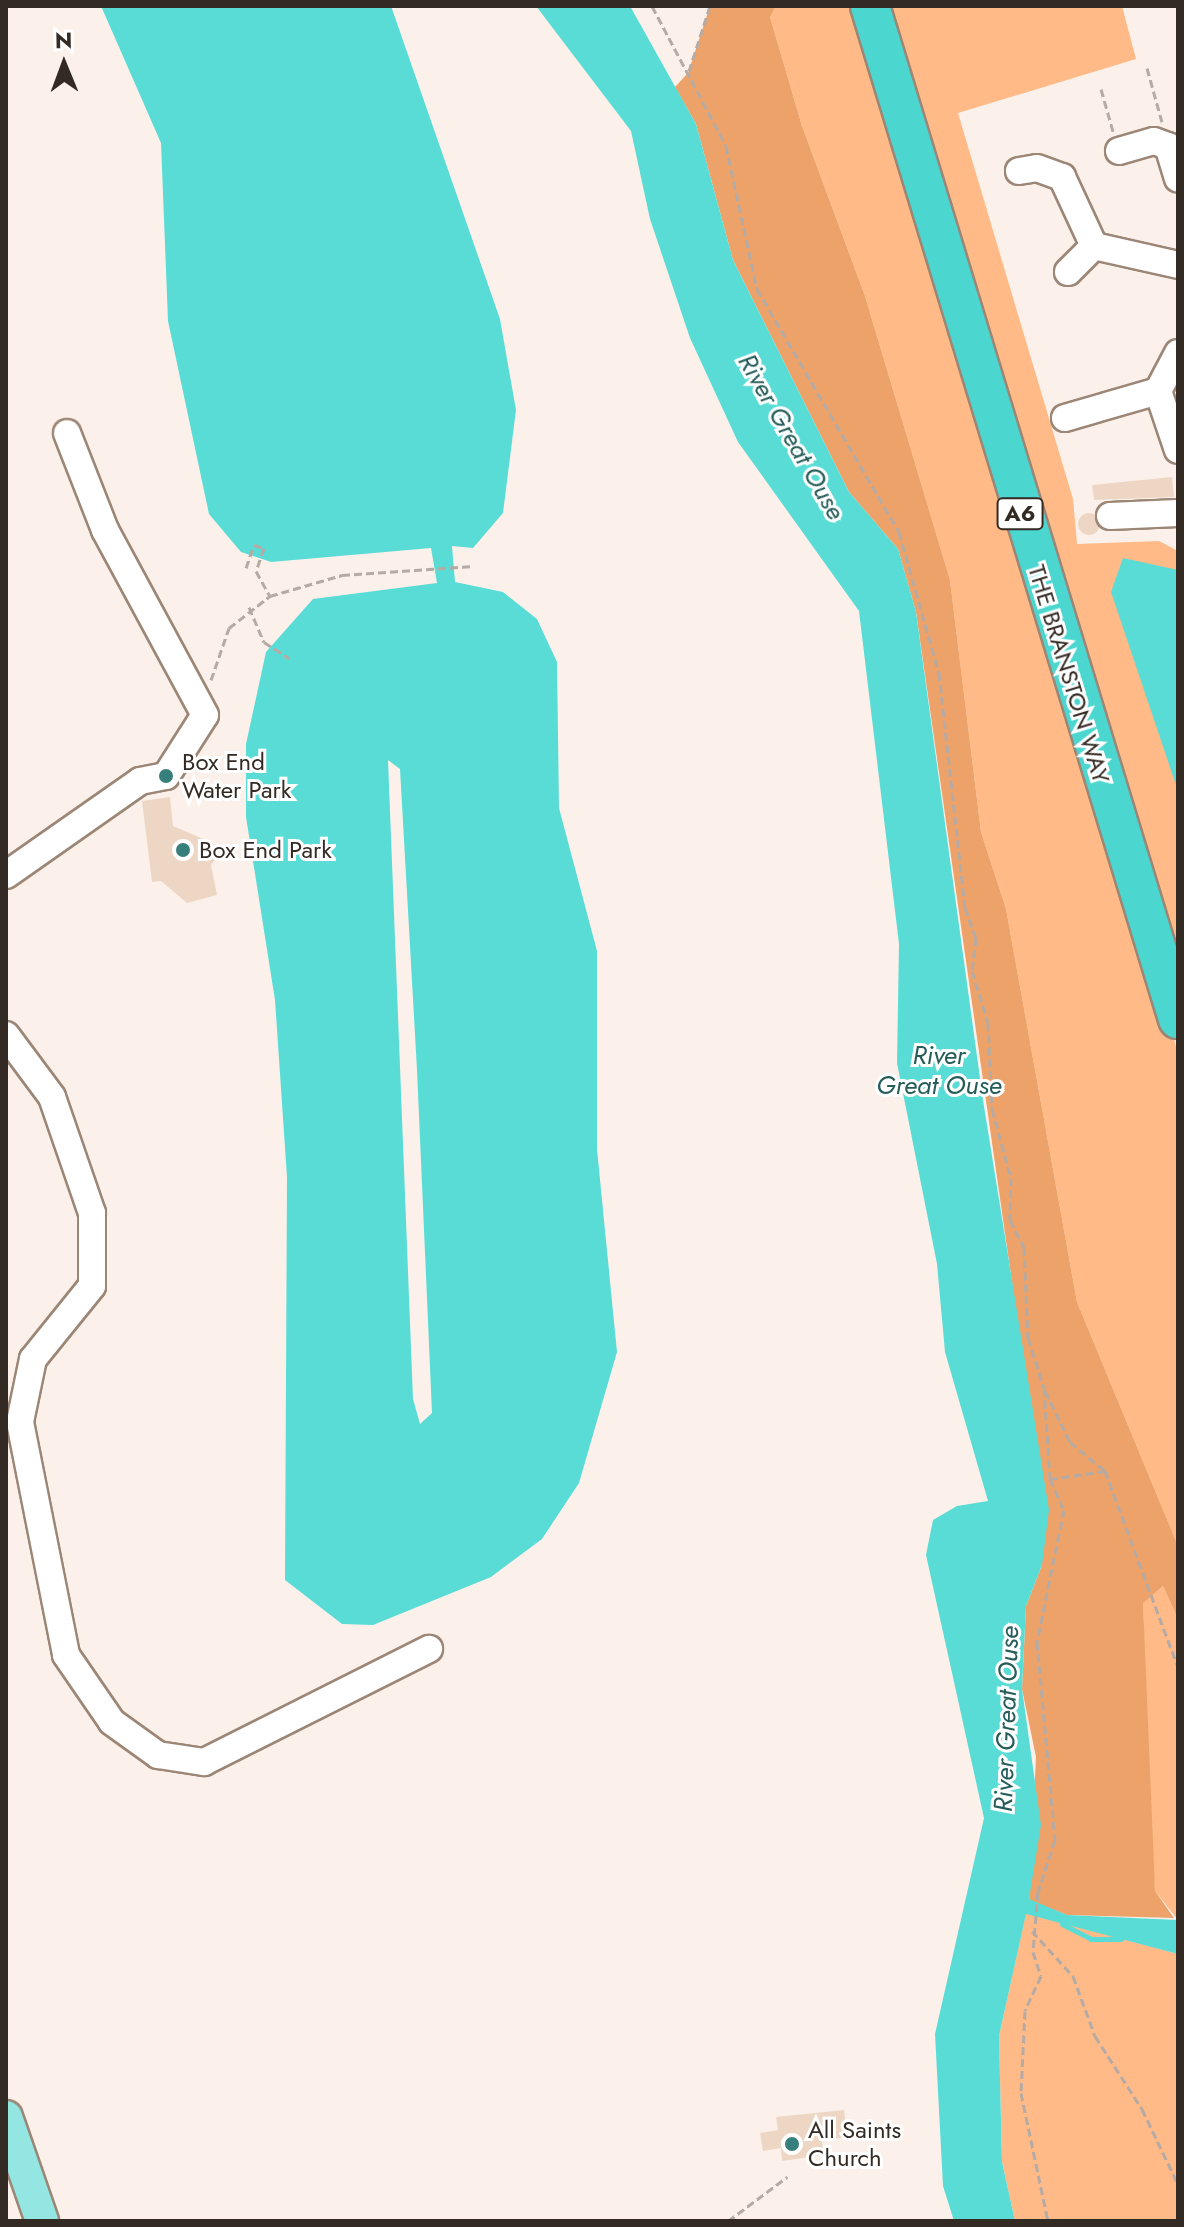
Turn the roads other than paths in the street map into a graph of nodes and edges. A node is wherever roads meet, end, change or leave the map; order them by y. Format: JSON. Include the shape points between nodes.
{"nodes":[{"id":1,"x":870,"y":6,"type":"edge"},
{"id":2,"x":1163,"y":138,"type":"edge"},
{"id":3,"x":1119,"y":151,"type":"road end"},
{"id":4,"x":1019,"y":171,"type":"dead end"},
{"id":5,"x":1178,"y":179,"type":"edge"},
{"id":6,"x":1094,"y":246,"type":"junction"},
{"id":7,"x":1178,"y":265,"type":"edge"},
{"id":8,"x":1068,"y":272,"type":"dead end"},
{"id":9,"x":1178,"y":353,"type":"edge"},
{"id":10,"x":1158,"y":391,"type":"junction"},
{"id":11,"x":1065,"y":418,"type":"dead end"},
{"id":12,"x":67,"y":433,"type":"dead end"},
{"id":13,"x":1178,"y":450,"type":"edge"},
{"id":14,"x":1178,"y":513,"type":"edge"},
{"id":15,"x":1110,"y":516,"type":"dead end"},
{"id":16,"x":6,"y":875,"type":"edge"},
{"id":17,"x":1178,"y":1019,"type":"edge"},
{"id":18,"x":6,"y":1035,"type":"edge"},
{"id":19,"x":429,"y":1649,"type":"dead end"},
{"id":20,"x":6,"y":2117,"type":"edge"},
{"id":21,"x":42,"y":2221,"type":"edge"}],
"edges":[{"from":1,"to":17,"type":"highway","name":"THE BRANSTON WAY","number":"A6"},
{"from":2,"to":3,"type":"street"},
{"from":2,"to":5,"type":"street"},
{"from":4,"to":6,"type":"street","via":[[1037,168],[1062,177]]},
{"from":6,"to":7,"type":"street"},
{"from":6,"to":8,"type":"street"},
{"from":9,"to":10,"type":"street"},
{"from":10,"to":11,"type":"street"},
{"from":10,"to":13,"type":"street"},
{"from":12,"to":16,"type":"street","via":[[105,530],[205,715],[166,776],[140,781]]},
{"from":14,"to":15,"type":"street"},
{"from":18,"to":19,"type":"street","via":[[52,1097],[92,1213],[92,1286],[33,1359],[20,1422],[66,1655],[112,1722],[158,1755],[204,1762]]},
{"from":20,"to":21,"type":"main road"}]}
